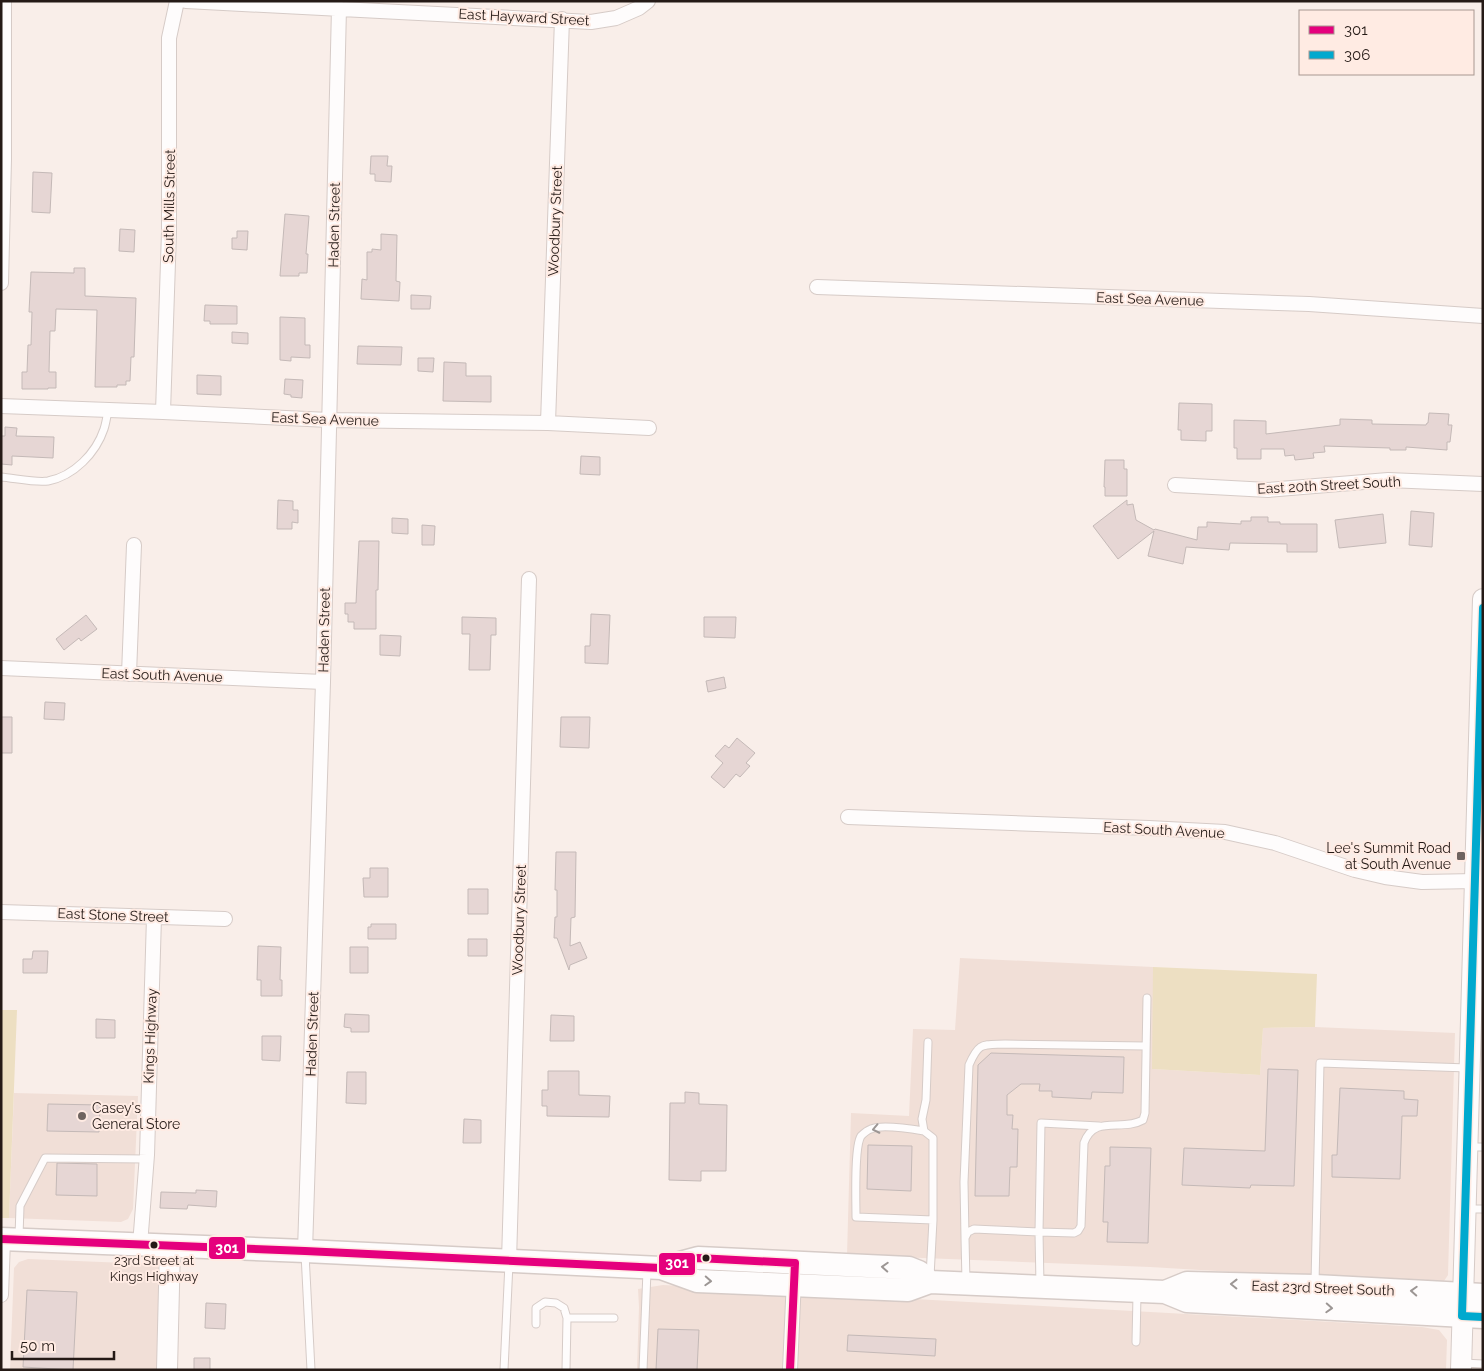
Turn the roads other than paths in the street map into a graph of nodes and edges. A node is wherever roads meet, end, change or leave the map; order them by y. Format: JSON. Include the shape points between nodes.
{"nodes":[{"id":1,"x":4,"y":1,"type":"edge"},
{"id":2,"x":177,"y":1,"type":"edge"},
{"id":3,"x":186,"y":1,"type":"edge"},
{"id":4,"x":648,"y":1,"type":"edge"},
{"id":5,"x":339,"y":8,"type":"junction"},
{"id":6,"x":562,"y":19,"type":"junction"},
{"id":7,"x":1,"y":283,"type":"edge"},
{"id":8,"x":817,"y":287,"type":"dead end"},
{"id":9,"x":1483,"y":316,"type":"edge"},
{"id":10,"x":1,"y":406,"type":"edge"},
{"id":11,"x":108,"y":410,"type":"junction"},
{"id":12,"x":163,"y":412,"type":"junction"},
{"id":13,"x":329,"y":420,"type":"junction"},
{"id":14,"x":548,"y":423,"type":"junction"},
{"id":15,"x":649,"y":428,"type":"dead end"},
{"id":16,"x":1,"y":477,"type":"edge"},
{"id":17,"x":1483,"y":484,"type":"edge"},
{"id":18,"x":1175,"y":485,"type":"dead end"},
{"id":19,"x":134,"y":545,"type":"dead end"},
{"id":20,"x":529,"y":580,"type":"dead end"},
{"id":21,"x":1483,"y":599,"type":"edge"},
{"id":22,"x":1,"y":668,"type":"edge"},
{"id":23,"x":129,"y":674,"type":"junction"},
{"id":24,"x":322,"y":682,"type":"junction"},
{"id":25,"x":848,"y":818,"type":"dead end"},
{"id":26,"x":1475,"y":881,"type":"junction"},
{"id":27,"x":1,"y":912,"type":"edge"},
{"id":28,"x":154,"y":917,"type":"junction"},
{"id":29,"x":225,"y":919,"type":"dead end"},
{"id":30,"x":1147,"y":998,"type":"dead end"},
{"id":31,"x":928,"y":1042,"type":"dead end"},
{"id":32,"x":1146,"y":1046,"type":"junction"},
{"id":33,"x":1469,"y":1068,"type":"junction"},
{"id":34,"x":1099,"y":1126,"type":"junction"},
{"id":35,"x":924,"y":1131,"type":"junction"},
{"id":36,"x":1475,"y":1147,"type":"edge"},
{"id":37,"x":146,"y":1159,"type":"junction"},
{"id":38,"x":1474,"y":1209,"type":"edge"},
{"id":39,"x":933,"y":1220,"type":"junction"},
{"id":40,"x":1039,"y":1232,"type":"junction"},
{"id":41,"x":965,"y":1238,"type":"junction"},
{"id":42,"x":8,"y":1240,"type":"edge"},
{"id":43,"x":140,"y":1245,"type":"junction"},
{"id":44,"x":170,"y":1246,"type":"junction"},
{"id":45,"x":305,"y":1251,"type":"junction"},
{"id":46,"x":509,"y":1261,"type":"junction"},
{"id":47,"x":795,"y":1263,"type":"junction"},
{"id":48,"x":654,"y":1268,"type":"junction"},
{"id":49,"x":930,"y":1282,"type":"junction"},
{"id":50,"x":966,"y":1284,"type":"junction"},
{"id":51,"x":794,"y":1285,"type":"junction"},
{"id":52,"x":1314,"y":1286,"type":"junction"},
{"id":53,"x":1040,"y":1288,"type":"junction"},
{"id":54,"x":1137,"y":1292,"type":"junction"},
{"id":55,"x":1165,"y":1292,"type":"junction"},
{"id":56,"x":1,"y":1295,"type":"edge"},
{"id":57,"x":1473,"y":1305,"type":"edge"},
{"id":58,"x":567,"y":1318,"type":"junction"},
{"id":59,"x":614,"y":1318,"type":"dead end"},
{"id":60,"x":536,"y":1324,"type":"dead end"},
{"id":61,"x":1136,"y":1342,"type":"dead end"},
{"id":62,"x":1483,"y":1364,"type":"edge"},
{"id":63,"x":1461,"y":1366,"type":"edge"},
{"id":64,"x":167,"y":1370,"type":"edge"},
{"id":65,"x":311,"y":1370,"type":"edge"},
{"id":66,"x":504,"y":1370,"type":"edge"},
{"id":67,"x":566,"y":1370,"type":"edge"},
{"id":68,"x":643,"y":1370,"type":"edge"},
{"id":69,"x":790,"y":1370,"type":"edge"}],
"edges":[{"from":1,"to":7,"type":"street"},
{"from":2,"to":12,"type":"street","name":"South Mills Street","via":[[169,38],[170,232]]},
{"from":3,"to":5,"type":"street","name":"East Hayward Street"},
{"from":4,"to":6,"type":"street","name":"East Hayward Street","via":[[616,18],[591,22]]},
{"from":5,"to":6,"type":"street","name":"East Hayward Street"},
{"from":5,"to":13,"type":"street","name":"Haden Street"},
{"from":6,"to":14,"type":"street","name":"Woodbury Street"},
{"from":8,"to":9,"type":"street","name":"East Sea Avenue","via":[[1309,304]]},
{"from":10,"to":11,"type":"street","name":"East Sea Avenue"},
{"from":11,"to":12,"type":"street","name":"East Sea Avenue"},
{"from":11,"to":16,"type":"lane","via":[[104,430],[94,450],[81,465],[48,481]]},
{"from":12,"to":13,"type":"street","name":"East Sea Avenue"},
{"from":13,"to":14,"type":"street","name":"East Sea Avenue"},
{"from":13,"to":24,"type":"street","name":"Haden Street"},
{"from":14,"to":15,"type":"street","name":"East Sea Avenue"},
{"from":17,"to":18,"type":"street","name":"East 20th Street South","via":[[1388,480],[1268,490]]},
{"from":19,"to":23,"type":"street"},
{"from":20,"to":46,"type":"street","name":"Woodbury Street"},
{"from":21,"to":26,"type":"main road"},
{"from":22,"to":23,"type":"street","name":"East South Avenue"},
{"from":23,"to":24,"type":"street","name":"East South Avenue"},
{"from":24,"to":45,"type":"street","name":"Haden Street"},
{"from":25,"to":26,"type":"street","name":"East South Avenue","via":[[1225,832],[1275,843],[1385,877],[1422,882]]},
{"from":26,"to":33,"type":"main road"},
{"from":27,"to":28,"type":"street","name":"East Stone Street"},
{"from":28,"to":29,"type":"street","name":"East Stone Street"},
{"from":28,"to":37,"type":"street","name":"Kings Highway"},
{"from":30,"to":32,"type":"lane"},
{"from":31,"to":35,"type":"lane","via":[[926,1100],[922,1119]]},
{"from":32,"to":34,"type":"lane","via":[[1143,1120],[1136,1124]]},
{"from":32,"to":41,"type":"lane","via":[[1005,1044],[984,1045],[975,1050],[968,1075]]},
{"from":33,"to":36,"type":"main road"},
{"from":33,"to":52,"type":"lane","via":[[1320,1063]]},
{"from":34,"to":40,"type":"lane","via":[[1087,1135],[1084,1143],[1081,1226],[1074,1233]]},
{"from":34,"to":40,"type":"lane","via":[[1040,1123]]},
{"from":35,"to":39,"type":"lane","via":[[934,1138]]},
{"from":35,"to":39,"type":"lane","one_way":true,"via":[[878,1127],[861,1136],[856,1217]]},
{"from":36,"to":38,"type":"main road"},
{"from":37,"to":42,"type":"lane","via":[[46,1158],[20,1206]]},
{"from":37,"to":43,"type":"street","name":"Kings Highway"},
{"from":38,"to":57,"type":"main road"},
{"from":39,"to":49,"type":"lane"},
{"from":40,"to":41,"type":"lane","via":[[974,1230]]},
{"from":40,"to":53,"type":"lane"},
{"from":41,"to":50,"type":"lane"},
{"from":42,"to":43,"type":"main road","name":"East 23rd Street South"},
{"from":42,"to":56,"type":"street"},
{"from":43,"to":44,"type":"main road","name":"East 23rd Street South"},
{"from":44,"to":45,"type":"main road","name":"East 23rd Street South"},
{"from":44,"to":64,"type":"main road"},
{"from":45,"to":46,"type":"main road","name":"East 23rd Street South"},
{"from":45,"to":65,"type":"lane"},
{"from":46,"to":48,"type":"main road","name":"East 23rd Street South"},
{"from":46,"to":66,"type":"lane"},
{"from":47,"to":48,"type":"main road","name":"East 23rd Street South","via":[[698,1258]]},
{"from":49,"to":47,"type":"main road","name":"East 23rd Street South","one_way":true,"via":[[909,1268]]},
{"from":47,"to":51,"type":"street"},
{"from":48,"to":51,"type":"main road","name":"East 23rd Street South","one_way":true,"via":[[697,1281]]},
{"from":48,"to":68,"type":"lane"},
{"from":49,"to":50,"type":"main road","name":"East 23rd Street South"},
{"from":49,"to":51,"type":"main road","name":"East 23rd Street South","via":[[908,1290]]},
{"from":50,"to":53,"type":"main road","name":"East 23rd Street South"},
{"from":51,"to":69,"type":"street"},
{"from":52,"to":55,"type":"main road","name":"East 23rd Street South","one_way":true,"via":[[1187,1283]]},
{"from":57,"to":52,"type":"main road","name":"East 23rd Street South","one_way":true},
{"from":53,"to":54,"type":"main road","name":"East 23rd Street South"},
{"from":54,"to":55,"type":"main road","name":"East 23rd Street South"},
{"from":54,"to":61,"type":"lane"},
{"from":55,"to":57,"type":"main road","name":"East 23rd Street South","one_way":true,"via":[[1187,1301]]},
{"from":57,"to":63,"type":"main road"},
{"from":58,"to":59,"type":"lane"},
{"from":58,"to":60,"type":"lane","via":[[564,1308],[545,1302],[536,1308]]},
{"from":58,"to":67,"type":"lane"},
{"from":62,"to":63,"type":"lane"}]}
